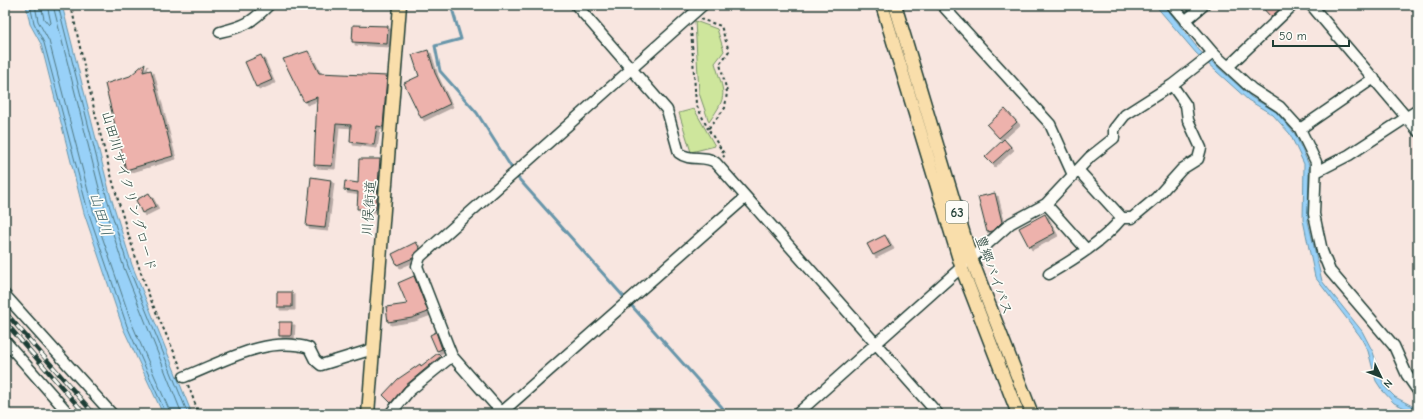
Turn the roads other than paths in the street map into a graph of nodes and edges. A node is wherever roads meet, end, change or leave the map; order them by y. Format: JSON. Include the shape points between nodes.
{"nodes":[{"id":1,"x":269,"y":5,"type":"edge"},
{"id":2,"x":400,"y":5,"type":"edge"},
{"id":3,"x":576,"y":5,"type":"edge"},
{"id":4,"x":703,"y":5,"type":"edge"},
{"id":5,"x":882,"y":5,"type":"edge"},
{"id":6,"x":896,"y":5,"type":"edge"},
{"id":7,"x":942,"y":5,"type":"edge"},
{"id":8,"x":1172,"y":5,"type":"edge"},
{"id":9,"x":1204,"y":5,"type":"edge"},
{"id":10,"x":1293,"y":5,"type":"edge"},
{"id":11,"x":1310,"y":5,"type":"edge"},
{"id":12,"x":1185,"y":21,"type":"junction"},
{"id":13,"x":220,"y":32,"type":"dead end"},
{"id":14,"x":1213,"y":53,"type":"junction"},
{"id":15,"x":1228,"y":67,"type":"junction"},
{"id":16,"x":632,"y":68,"type":"junction"},
{"id":17,"x":1374,"y":78,"type":"junction"},
{"id":18,"x":1172,"y":85,"type":"junction"},
{"id":19,"x":1418,"y":110,"type":"edge"},
{"id":20,"x":1407,"y":118,"type":"junction"},
{"id":21,"x":1300,"y":129,"type":"junction"},
{"id":22,"x":1418,"y":131,"type":"edge"},
{"id":23,"x":1316,"y":172,"type":"junction"},
{"id":24,"x":1076,"y":173,"type":"junction"},
{"id":25,"x":746,"y":197,"type":"junction"},
{"id":26,"x":1046,"y":204,"type":"junction"},
{"id":27,"x":1122,"y":218,"type":"junction"},
{"id":28,"x":1087,"y":250,"type":"junction"},
{"id":29,"x":971,"y":258,"type":"junction"},
{"id":30,"x":962,"y":269,"type":"junction"},
{"id":31,"x":1049,"y":274,"type":"dead end"},
{"id":32,"x":5,"y":295,"type":"edge"},
{"id":33,"x":5,"y":341,"type":"edge"},
{"id":34,"x":876,"y":343,"type":"junction"},
{"id":35,"x":373,"y":349,"type":"junction"},
{"id":36,"x":452,"y":356,"type":"junction"},
{"id":37,"x":184,"y":378,"type":"road end"},
{"id":38,"x":1418,"y":391,"type":"edge"},
{"id":39,"x":502,"y":413,"type":"edge"},
{"id":40,"x":69,"y":414,"type":"edge"},
{"id":41,"x":112,"y":414,"type":"edge"},
{"id":42,"x":368,"y":414,"type":"edge"},
{"id":43,"x":390,"y":414,"type":"edge"},
{"id":44,"x":797,"y":414,"type":"edge"},
{"id":45,"x":938,"y":414,"type":"edge"},
{"id":46,"x":1018,"y":414,"type":"edge"},
{"id":47,"x":1032,"y":414,"type":"edge"}],
"edges":[{"from":1,"to":13,"type":"street","via":[[253,21],[240,28]]},
{"from":2,"to":35,"type":"main road","name":"川俣街道"},
{"from":3,"to":16,"type":"street"},
{"from":4,"to":16,"type":"street"},
{"from":5,"to":30,"type":"main road","name":"豊郷バイパス","number":"63"},
{"from":6,"to":29,"type":"main road","name":"豊郷バイパス","number":"63"},
{"from":7,"to":24,"type":"street","via":[[1050,124]]},
{"from":8,"to":12,"type":"street"},
{"from":9,"to":12,"type":"street"},
{"from":10,"to":15,"type":"street"},
{"from":11,"to":17,"type":"street"},
{"from":12,"to":14,"type":"street"},
{"from":14,"to":15,"type":"street"},
{"from":14,"to":18,"type":"street"},
{"from":15,"to":21,"type":"street","via":[[1252,89],[1280,107]]},
{"from":16,"to":25,"type":"street","via":[[667,110],[679,153],[684,157],[711,159]]},
{"from":16,"to":36,"type":"street","via":[[420,257],[417,266]]},
{"from":17,"to":20,"type":"street"},
{"from":17,"to":21,"type":"street"},
{"from":18,"to":24,"type":"street","via":[[1125,115],[1114,129],[1114,138],[1090,157]]},
{"from":18,"to":27,"type":"street","via":[[1186,105],[1188,120],[1202,148],[1198,159],[1182,169],[1156,198],[1132,218]]},
{"from":19,"to":20,"type":"street"},
{"from":20,"to":22,"type":"street"},
{"from":20,"to":23,"type":"street","via":[[1349,155]]},
{"from":21,"to":23,"type":"street","via":[[1316,162]]},
{"from":23,"to":38,"type":"street","via":[[1314,214],[1322,250],[1330,271],[1394,346],[1407,375]]},
{"from":24,"to":26,"type":"street"},
{"from":24,"to":27,"type":"street"},
{"from":25,"to":34,"type":"street"},
{"from":25,"to":39,"type":"street"},
{"from":26,"to":28,"type":"street"},
{"from":26,"to":29,"type":"street","via":[[1011,222]]},
{"from":27,"to":28,"type":"street"},
{"from":28,"to":31,"type":"street"},
{"from":29,"to":30,"type":"street"},
{"from":29,"to":47,"type":"main road","name":"豊郷バイパス","number":"63"},
{"from":30,"to":34,"type":"street"},
{"from":30,"to":46,"type":"main road","name":"豊郷バイパス","number":"63"},
{"from":32,"to":41,"type":"street"},
{"from":33,"to":40,"type":"street"},
{"from":34,"to":44,"type":"street"},
{"from":34,"to":45,"type":"street"},
{"from":35,"to":37,"type":"street","via":[[321,365],[315,360],[309,348],[295,344],[263,346]]},
{"from":35,"to":42,"type":"main road","name":"川俣街道"},
{"from":36,"to":39,"type":"street"},
{"from":36,"to":43,"type":"street","via":[[408,391]]}]}
